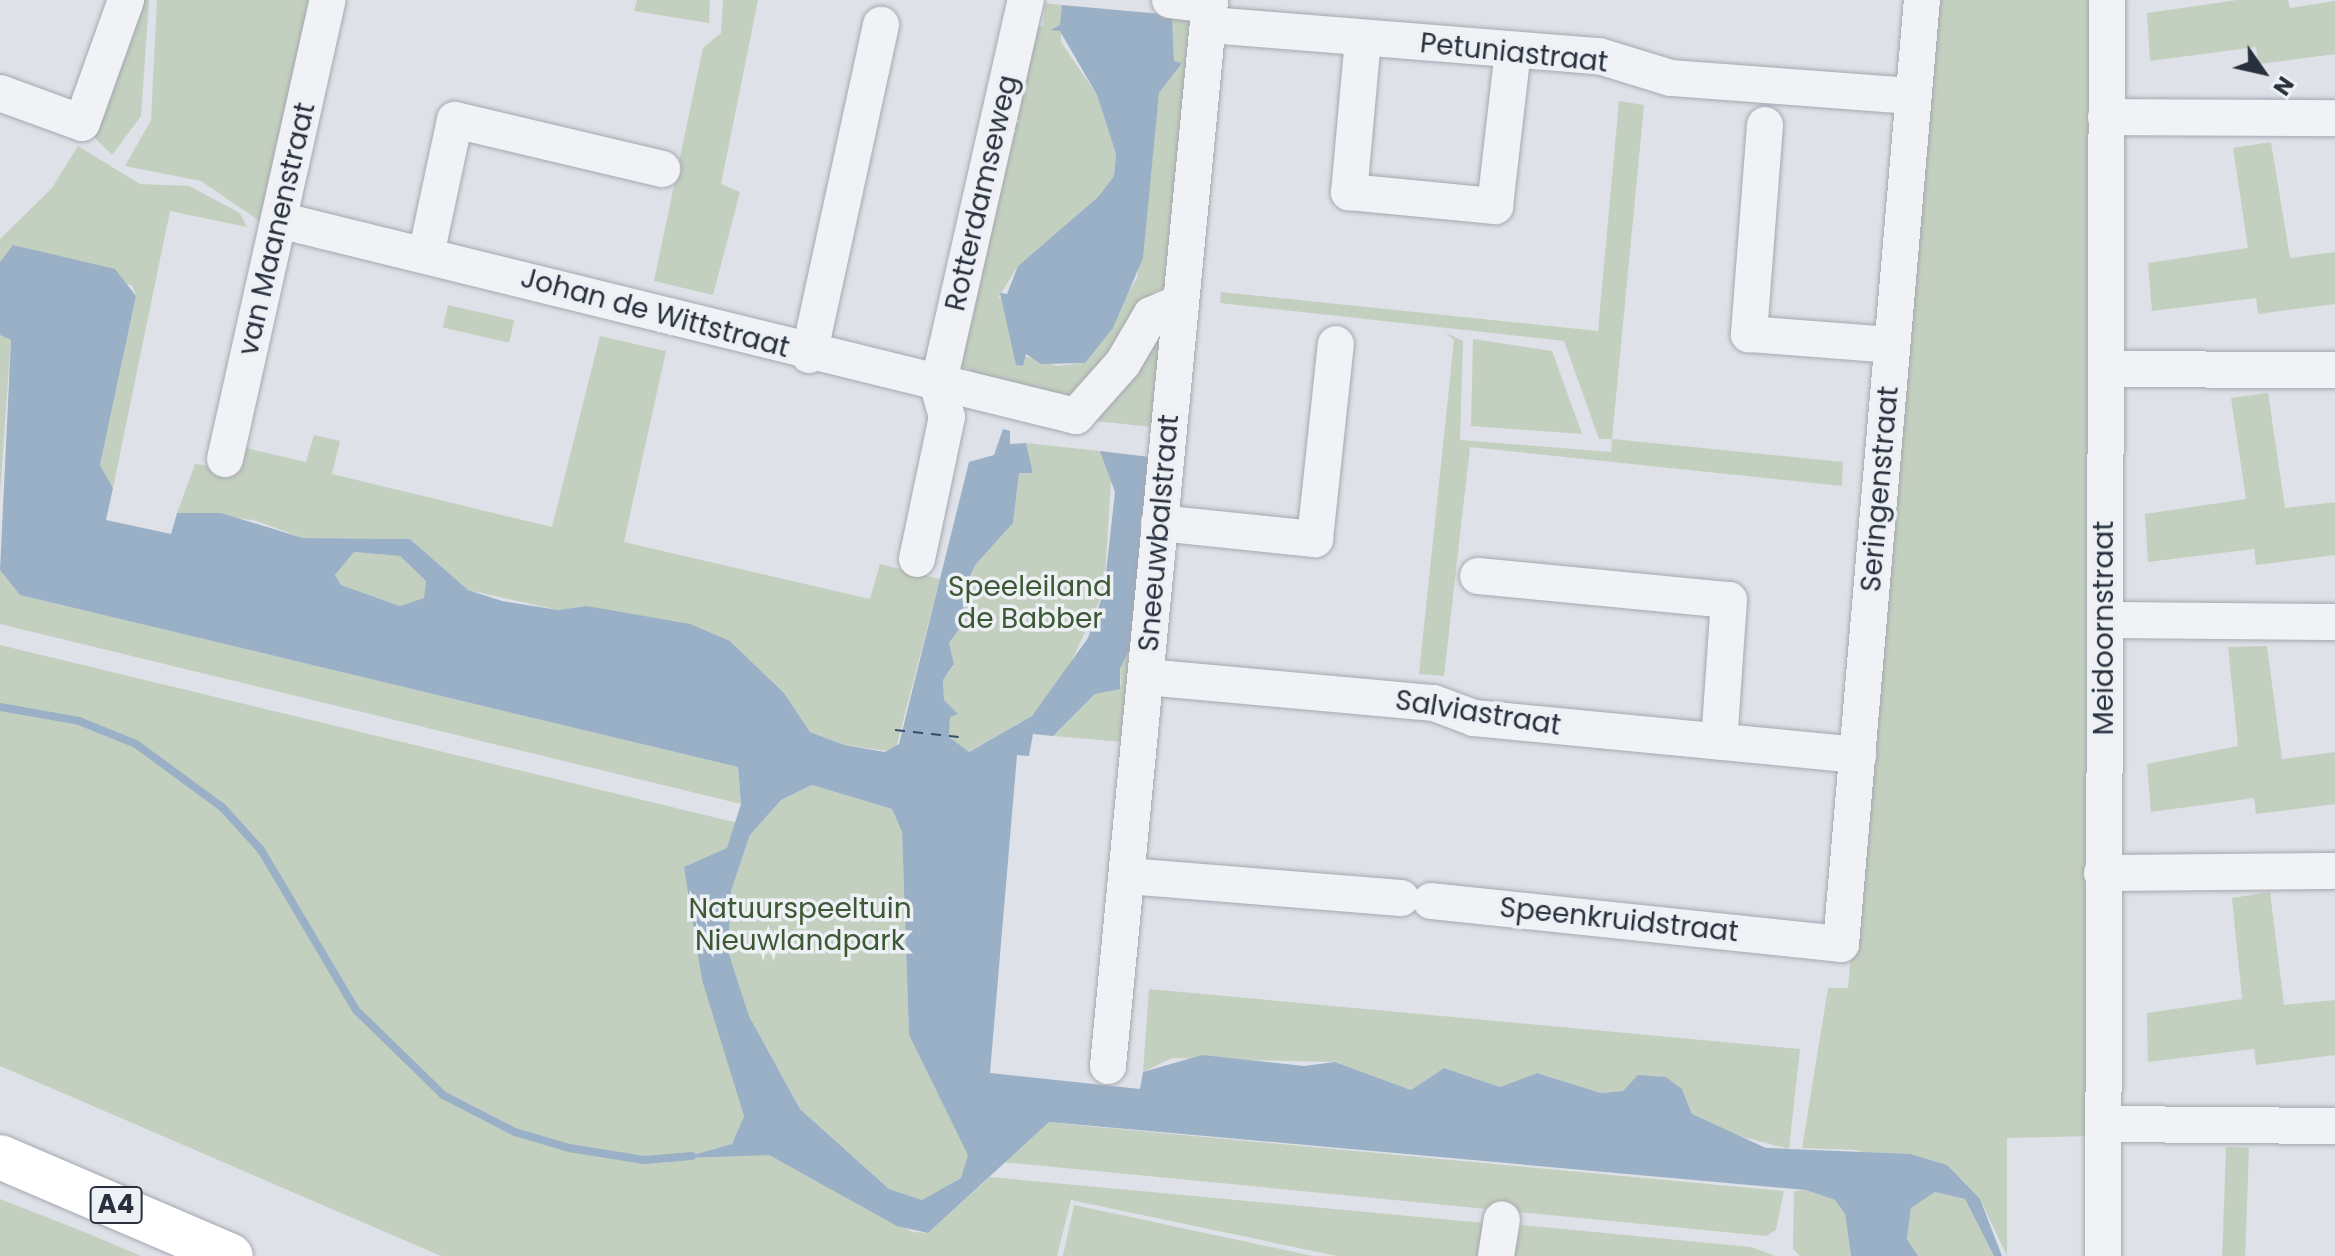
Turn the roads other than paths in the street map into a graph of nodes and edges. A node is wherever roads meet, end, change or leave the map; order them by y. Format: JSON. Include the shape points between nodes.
{"nodes":[{"id":1,"x":126,"y":0,"type":"edge"},
{"id":2,"x":328,"y":0,"type":"edge"},
{"id":3,"x":1026,"y":0,"type":"edge"},
{"id":4,"x":1170,"y":0,"type":"edge"},
{"id":5,"x":1922,"y":0,"type":"edge"},
{"id":6,"x":2107,"y":0,"type":"edge"},
{"id":7,"x":1210,"y":10,"type":"edge"},
{"id":8,"x":881,"y":25,"type":"dead end"},
{"id":9,"x":1363,"y":39,"type":"junction"},
{"id":10,"x":1513,"y":50,"type":"junction"},
{"id":11,"x":0,"y":93,"type":"edge"},
{"id":12,"x":1913,"y":96,"type":"junction"},
{"id":13,"x":2106,"y":117,"type":"junction"},
{"id":14,"x":2335,"y":118,"type":"edge"},
{"id":15,"x":1765,"y":125,"type":"dead end"},
{"id":16,"x":662,"y":169,"type":"dead end"},
{"id":17,"x":279,"y":220,"type":"junction"},
{"id":18,"x":426,"y":255,"type":"junction"},
{"id":19,"x":1179,"y":303,"type":"junction"},
{"id":20,"x":1336,"y":344,"type":"dead end"},
{"id":21,"x":1892,"y":345,"type":"junction"},
{"id":22,"x":809,"y":355,"type":"junction"},
{"id":23,"x":2108,"y":369,"type":"junction"},
{"id":24,"x":2335,"y":370,"type":"edge"},
{"id":25,"x":938,"y":386,"type":"junction"},
{"id":26,"x":225,"y":459,"type":"dead end"},
{"id":27,"x":1159,"y":523,"type":"junction"},
{"id":28,"x":917,"y":559,"type":"dead end"},
{"id":29,"x":1478,"y":576,"type":"dead end"},
{"id":30,"x":2105,"y":620,"type":"junction"},
{"id":31,"x":2335,"y":622,"type":"edge"},
{"id":32,"x":1146,"y":677,"type":"junction"},
{"id":33,"x":1719,"y":742,"type":"junction"},
{"id":34,"x":1858,"y":755,"type":"junction"},
{"id":35,"x":2335,"y":871,"type":"edge"},
{"id":36,"x":2102,"y":873,"type":"junction"},
{"id":37,"x":1127,"y":876,"type":"junction"},
{"id":38,"x":1808,"y":940,"type":"joint"},
{"id":39,"x":1108,"y":1066,"type":"dead end"},
{"id":40,"x":2106,"y":1124,"type":"junction"},
{"id":41,"x":2335,"y":1126,"type":"edge"},
{"id":42,"x":0,"y":1157,"type":"edge"},
{"id":43,"x":1502,"y":1219,"type":"dead end"},
{"id":44,"x":231,"y":1256,"type":"edge"},
{"id":45,"x":1496,"y":1256,"type":"edge"},
{"id":46,"x":2103,"y":1256,"type":"edge"}],
"edges":[{"from":1,"to":11,"type":"street","via":[[82,123]]},
{"from":2,"to":17,"type":"street","name":"van Maanenstraat"},
{"from":3,"to":25,"type":"street","name":"Rotterdamseweg"},
{"from":4,"to":7,"type":"street","name":"Petuniastraat"},
{"from":5,"to":12,"type":"street","name":"Seringenstraat"},
{"from":6,"to":13,"type":"street","name":"Meidoornstraat"},
{"from":7,"to":9,"type":"street","name":"Petuniastraat"},
{"from":7,"to":19,"type":"street","name":"Sneeuwbalstraat"},
{"from":8,"to":22,"type":"street"},
{"from":9,"to":10,"type":"street","name":"Petuniastraat"},
{"from":9,"to":10,"type":"street","via":[[1349,192],[1495,206]]},
{"from":10,"to":12,"type":"street","name":"Petuniastraat","via":[[1599,56],[1671,78]]},
{"from":12,"to":21,"type":"street","name":"Seringenstraat"},
{"from":13,"to":14,"type":"street"},
{"from":13,"to":23,"type":"street","name":"Meidoornstraat"},
{"from":15,"to":21,"type":"street","via":[[1749,334]]},
{"from":16,"to":18,"type":"street","via":[[455,120]]},
{"from":17,"to":18,"type":"street","name":"Johan de Wittstraat"},
{"from":17,"to":26,"type":"street","name":"van Maanenstraat"},
{"from":18,"to":22,"type":"street","name":"Johan de Wittstraat","via":[[640,304],[680,324]]},
{"from":19,"to":25,"type":"street","name":"Johan de Wittstraat","via":[[1151,315],[1123,363],[1076,416]]},
{"from":19,"to":27,"type":"street","name":"Sneeuwbalstraat"},
{"from":20,"to":27,"type":"street","via":[[1315,539]]},
{"from":21,"to":34,"type":"street","name":"Seringenstraat"},
{"from":22,"to":25,"type":"street","name":"Johan de Wittstraat"},
{"from":23,"to":24,"type":"street"},
{"from":23,"to":30,"type":"street","name":"Meidoornstraat"},
{"from":25,"to":28,"type":"street","via":[[947,417]]},
{"from":27,"to":32,"type":"street","name":"Sneeuwbalstraat"},
{"from":29,"to":33,"type":"street","via":[[1729,600]]},
{"from":30,"to":31,"type":"street"},
{"from":30,"to":36,"type":"street","name":"Meidoornstraat"},
{"from":32,"to":33,"type":"street","name":"Salviastraat","via":[[1434,703],[1474,718]]},
{"from":32,"to":37,"type":"street","name":"Sneeuwbalstraat"},
{"from":33,"to":34,"type":"street","name":"Salviastraat"},
{"from":34,"to":38,"type":"street","name":"Seringenstraat","via":[[1841,944]]},
{"from":35,"to":36,"type":"street"},
{"from":36,"to":40,"type":"street","name":"Meidoornstraat"},
{"from":37,"to":38,"type":"street","name":"Speenkruidstraat"},
{"from":37,"to":39,"type":"street","name":"Sneeuwbalstraat"},
{"from":40,"to":41,"type":"street"},
{"from":40,"to":46,"type":"street","name":"Meidoornstraat"},
{"from":42,"to":44,"type":"highway","number":"A4"},
{"from":43,"to":45,"type":"street"}]}
